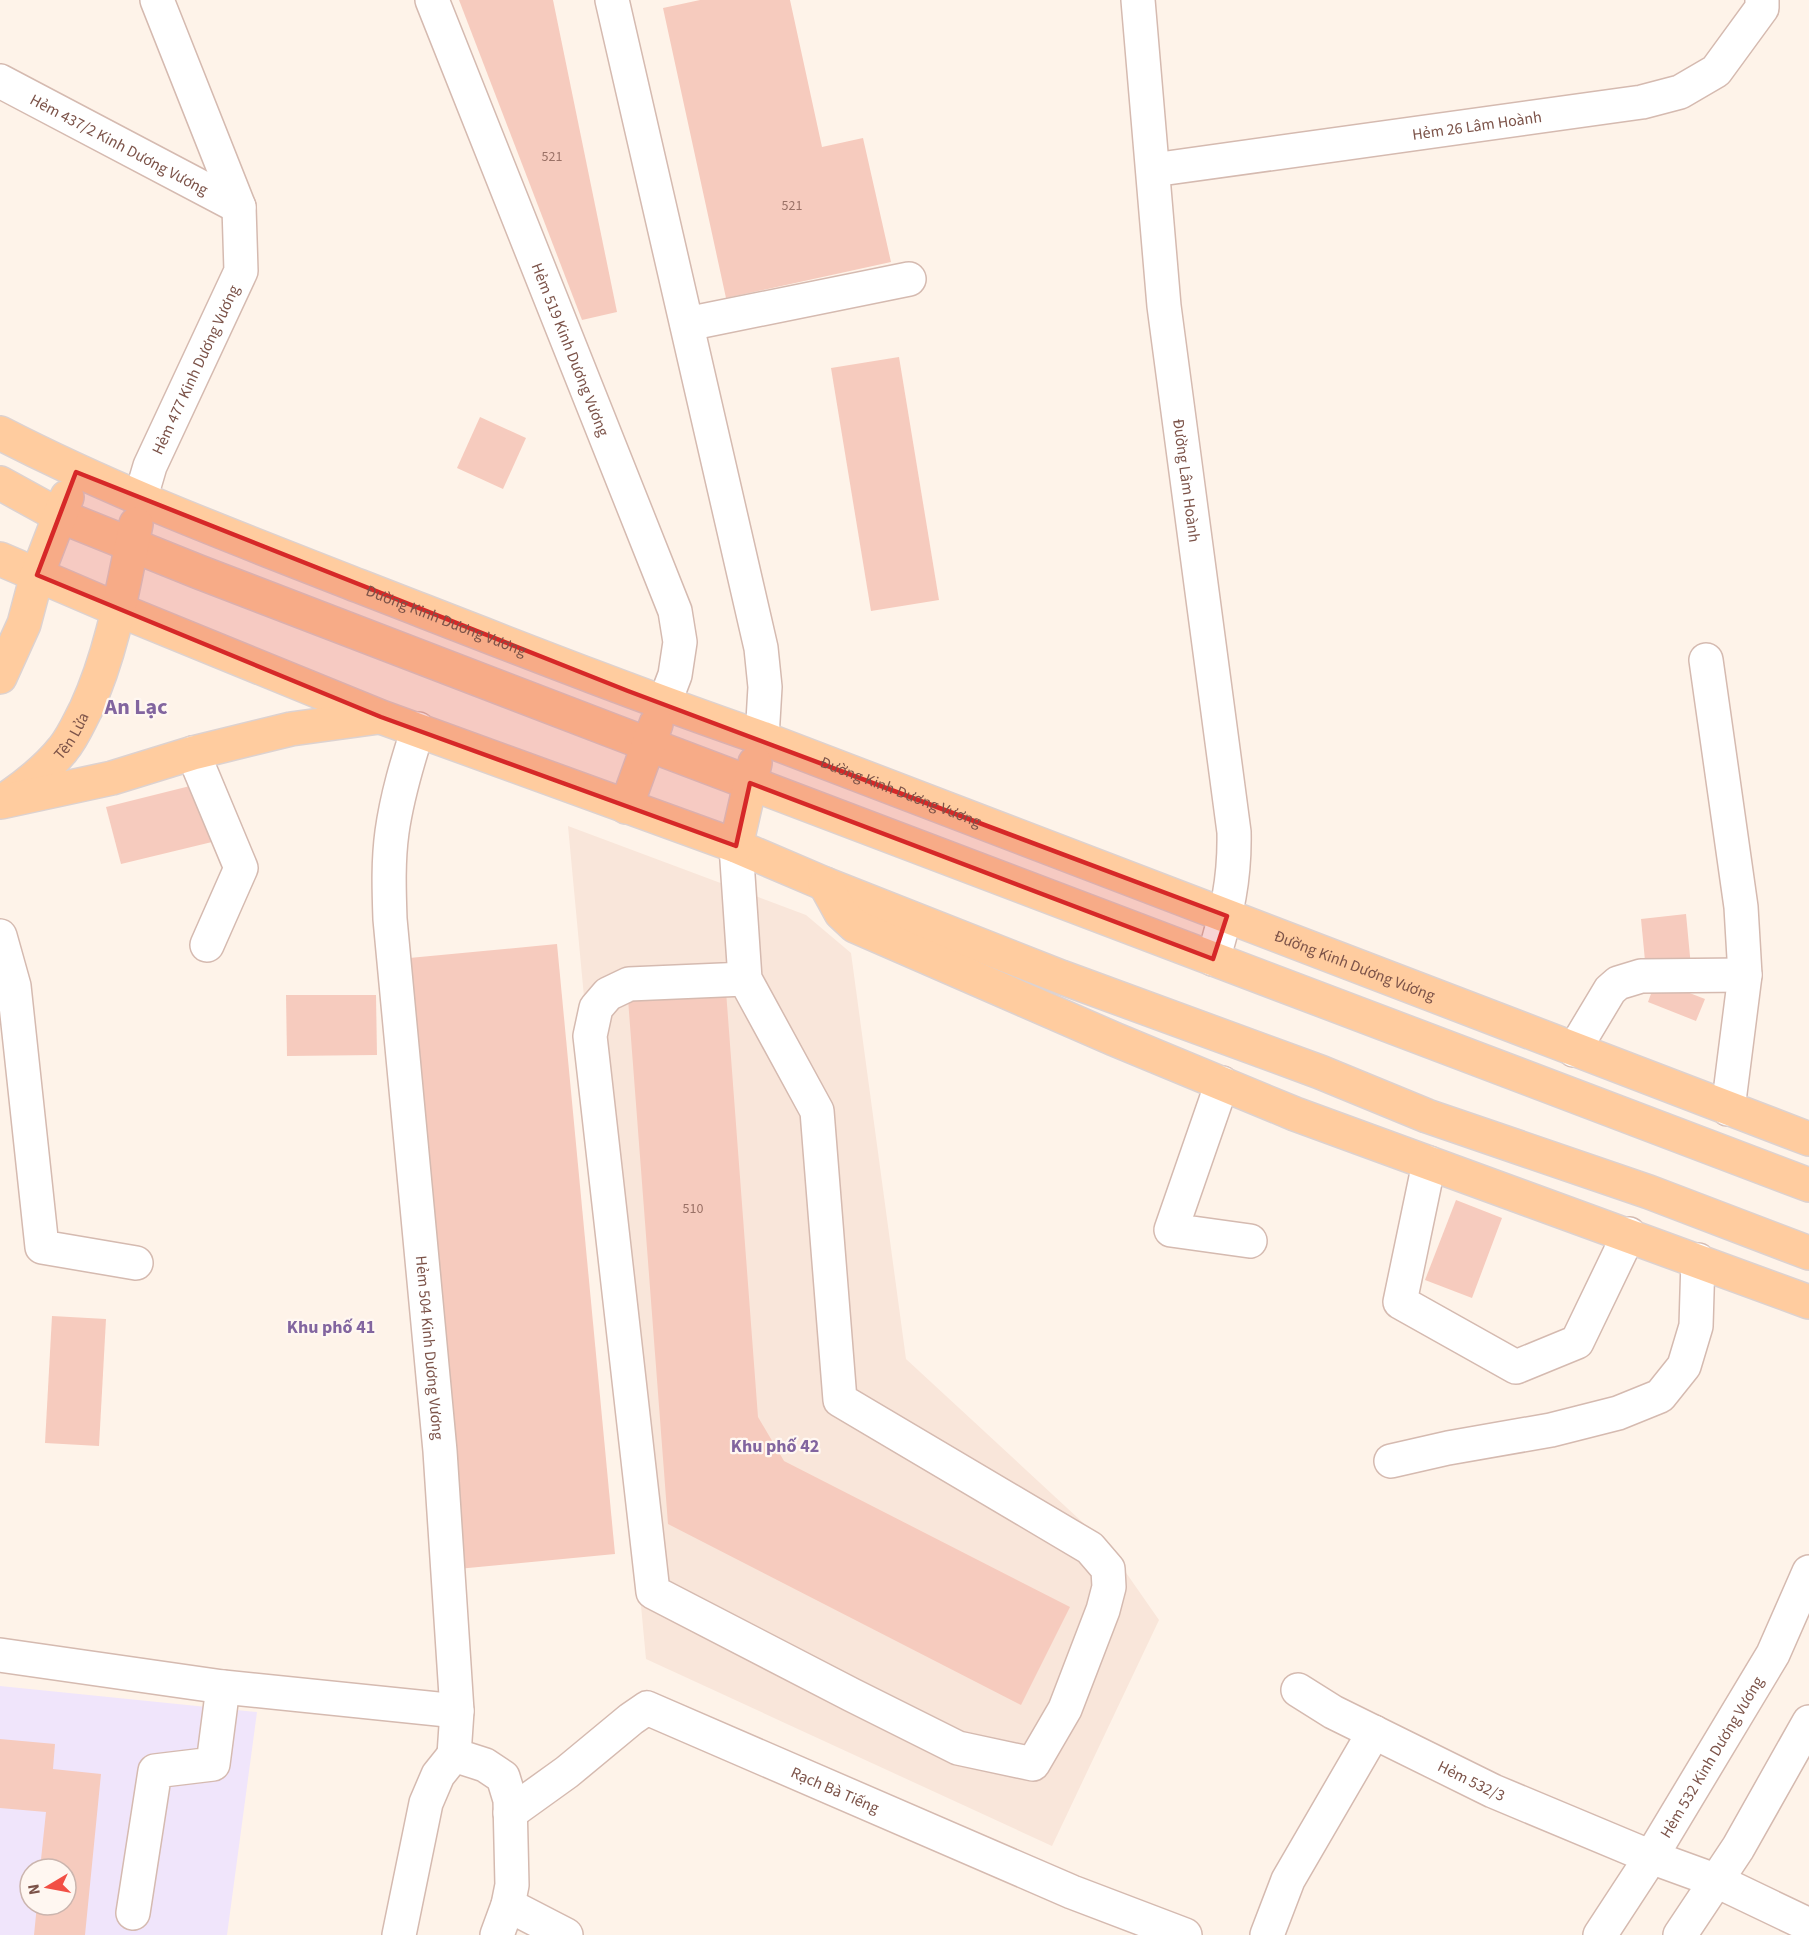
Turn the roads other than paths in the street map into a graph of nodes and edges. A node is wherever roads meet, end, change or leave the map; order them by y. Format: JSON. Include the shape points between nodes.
{"nodes":[{"id":1,"x":157,"y":0,"type":"edge"},
{"id":2,"x":432,"y":0,"type":"edge"},
{"id":3,"x":612,"y":0,"type":"edge"},
{"id":4,"x":1138,"y":0,"type":"edge"},
{"id":5,"x":1762,"y":4,"type":"edge"},
{"id":6,"x":0,"y":81,"type":"edge"},
{"id":7,"x":1152,"y":170,"type":"junction"},
{"id":8,"x":239,"y":207,"type":"junction"},
{"id":9,"x":909,"y":279,"type":"dead end"},
{"id":10,"x":687,"y":324,"type":"junction"},
{"id":11,"x":0,"y":433,"type":"edge"},
{"id":12,"x":76,"y":472,"type":"junction"},
{"id":13,"x":0,"y":483,"type":"edge"},
{"id":14,"x":140,"y":500,"type":"junction"},
{"id":15,"x":60,"y":516,"type":"junction"},
{"id":16,"x":131,"y":545,"type":"junction"},
{"id":17,"x":0,"y":559,"type":"edge"},
{"id":18,"x":38,"y":575,"type":"junction"},
{"id":19,"x":119,"y":610,"type":"junction"},
{"id":20,"x":1706,"y":660,"type":"dead end"},
{"id":21,"x":0,"y":677,"type":"edge"},
{"id":22,"x":664,"y":704,"type":"junction"},
{"id":23,"x":381,"y":717,"type":"junction"},
{"id":24,"x":418,"y":729,"type":"junction"},
{"id":25,"x":762,"y":738,"type":"junction"},
{"id":26,"x":649,"y":745,"type":"junction"},
{"id":27,"x":194,"y":753,"type":"junction"},
{"id":28,"x":750,"y":783,"type":"junction"},
{"id":29,"x":1,"y":803,"type":"edge"},
{"id":30,"x":626,"y":807,"type":"junction"},
{"id":31,"x":736,"y":846,"type":"junction"},
{"id":32,"x":825,"y":884,"type":"junction"},
{"id":33,"x":1227,"y":916,"type":"junction"},
{"id":34,"x":0,"y":936,"type":"edge"},
{"id":35,"x":207,"y":945,"type":"dead end"},
{"id":36,"x":1213,"y":959,"type":"junction"},
{"id":37,"x":1745,"y":975,"type":"junction"},
{"id":38,"x":744,"y":979,"type":"junction"},
{"id":39,"x":1574,"y":1050,"type":"junction"},
{"id":40,"x":1222,"y":1083,"type":"junction"},
{"id":41,"x":1728,"y":1110,"type":"junction"},
{"id":42,"x":1809,"y":1139,"type":"edge"},
{"id":43,"x":1429,"y":1164,"type":"junction"},
{"id":44,"x":1809,"y":1185,"type":"edge"},
{"id":45,"x":1629,"y":1234,"type":"junction"},
{"id":46,"x":1250,"y":1241,"type":"dead end"},
{"id":47,"x":1809,"y":1253,"type":"edge"},
{"id":48,"x":1698,"y":1260,"type":"junction"},
{"id":49,"x":136,"y":1263,"type":"dead end"},
{"id":50,"x":1809,"y":1302,"type":"edge"},
{"id":51,"x":1391,"y":1461,"type":"dead end"},
{"id":52,"x":1809,"y":1572,"type":"edge"},
{"id":53,"x":0,"y":1655,"type":"edge"},
{"id":54,"x":223,"y":1686,"type":"junction"},
{"id":55,"x":1298,"y":1690,"type":"dead end"},
{"id":56,"x":457,"y":1711,"type":"junction"},
{"id":57,"x":1809,"y":1722,"type":"edge"},
{"id":58,"x":1374,"y":1732,"type":"junction"},
{"id":59,"x":454,"y":1755,"type":"junction"},
{"id":60,"x":510,"y":1813,"type":"junction"},
{"id":61,"x":1651,"y":1857,"type":"junction"},
{"id":62,"x":1717,"y":1881,"type":"junction"},
{"id":63,"x":508,"y":1905,"type":"junction"},
{"id":64,"x":133,"y":1913,"type":"dead end"},
{"id":65,"x":1809,"y":1925,"type":"edge"},
{"id":66,"x":399,"y":1935,"type":"edge"},
{"id":67,"x":497,"y":1935,"type":"edge"},
{"id":68,"x":566,"y":1935,"type":"edge"},
{"id":69,"x":1185,"y":1935,"type":"edge"},
{"id":70,"x":1267,"y":1935,"type":"edge"},
{"id":71,"x":1600,"y":1935,"type":"edge"},
{"id":72,"x":1680,"y":1935,"type":"edge"}],
"edges":[{"from":1,"to":8,"type":"street","name":"Hẻm 477 Kinh Dương Vương"},
{"from":2,"to":22,"type":"street","name":"Hẻm 519 Kinh Dương Vương","via":[[675,611],[680,642],[675,675]]},
{"from":3,"to":10,"type":"street"},
{"from":4,"to":7,"type":"street","name":"Đường Lâm Hoành"},
{"from":5,"to":7,"type":"street","name":"Hẻm 26 Lâm Hoành","via":[[1716,71],[1680,92],[1642,102]]},
{"from":6,"to":8,"type":"street","name":"Hẻm 437/2 Kinh Dương Vương"},
{"from":7,"to":33,"type":"street","name":"Đường Lâm Hoành","via":[[1164,306],[1234,832],[1235,862]]},
{"from":8,"to":14,"type":"street","name":"Hẻm 477 Kinh Dương Vương","via":[[241,271],[150,466]]},
{"from":9,"to":10,"type":"street"},
{"from":10,"to":25,"type":"street","via":[[761,648],[765,687]]},
{"from":11,"to":12,"type":"main road","name":"Đường Kinh Dương Vương"},
{"from":12,"to":14,"type":"main road","name":"Đường Kinh Dương Vương"},
{"from":12,"to":15,"type":"main road"},
{"from":13,"to":15,"type":"main road"},
{"from":14,"to":16,"type":"main road","name":"Tên Lửa"},
{"from":14,"to":22,"type":"main road","name":"Đường Kinh Dương Vương"},
{"from":15,"to":16,"type":"main road"},
{"from":15,"to":18,"type":"main road"},
{"from":16,"to":19,"type":"main road","name":"Tên Lửa"},
{"from":16,"to":26,"type":"main road"},
{"from":17,"to":18,"type":"main road"},
{"from":18,"to":19,"type":"main road"},
{"from":18,"to":21,"type":"main road","via":[[24,624]]},
{"from":19,"to":23,"type":"main road"},
{"from":19,"to":29,"type":"main road","name":"Tên Lửa","via":[[99,681],[65,747],[29,783]]},
{"from":20,"to":37,"type":"street","via":[[1741,907]]},
{"from":22,"to":25,"type":"main road","name":"Đường Kinh Dương Vương"},
{"from":22,"to":26,"type":"main road"},
{"from":23,"to":24,"type":"main road"},
{"from":23,"to":27,"type":"main road","via":[[291,729]]},
{"from":24,"to":30,"type":"main road"},
{"from":24,"to":56,"type":"street","name":"Hẻm 504 Kinh Dương Vương","via":[[397,798],[391,834],[390,919],[440,1451]]},
{"from":25,"to":28,"type":"main road"},
{"from":25,"to":33,"type":"main road","name":"Đường Kinh Dương Vương"},
{"from":26,"to":28,"type":"main road"},
{"from":26,"to":30,"type":"main road"},
{"from":27,"to":29,"type":"main road","via":[[112,778]]},
{"from":27,"to":35,"type":"street","via":[[241,868]]},
{"from":28,"to":31,"type":"main road"},
{"from":28,"to":36,"type":"main road"},
{"from":30,"to":31,"type":"main road"},
{"from":31,"to":32,"type":"main road"},
{"from":31,"to":38,"type":"street"},
{"from":32,"to":40,"type":"main road","via":[[841,913],[855,926]]},
{"from":32,"to":47,"type":"main road","via":[[1427,1116],[1649,1192]]},
{"from":33,"to":36,"type":"street","name":"Đường Lâm Hoành"},
{"from":33,"to":39,"type":"main road","name":"Đường Kinh Dương Vương"},
{"from":34,"to":49,"type":"street","via":[[14,986],[42,1247]]},
{"from":36,"to":44,"type":"main road"},
{"from":37,"to":39,"type":"street","via":[[1641,976],[1618,983]]},
{"from":37,"to":41,"type":"street"},
{"from":38,"to":38,"type":"street","via":[[629,984],[608,994],[596,1008],[590,1036],[653,1592],[958,1748],[1033,1764],[1065,1709],[1102,1610],[1108,1569],[1090,1548],[840,1400],[817,1111]]},
{"from":39,"to":41,"type":"main road","name":"Đường Kinh Dương Vương"},
{"from":40,"to":43,"type":"main road"},
{"from":40,"to":46,"type":"street","via":[[1172,1230]]},
{"from":41,"to":42,"type":"main road","name":"Đường Kinh Dương Vương"},
{"from":43,"to":45,"type":"main road"},
{"from":43,"to":45,"type":"street","via":[[1400,1302],[1516,1367],[1577,1342]]},
{"from":45,"to":48,"type":"main road"},
{"from":48,"to":50,"type":"main road"},
{"from":48,"to":51,"type":"street","via":[[1696,1326],[1684,1366],[1660,1396],[1618,1413],[1551,1430]]},
{"from":52,"to":61,"type":"street","name":"Hẻm 532 Kinh Dương Vương","via":[[1773,1654]]},
{"from":53,"to":54,"type":"street"},
{"from":54,"to":56,"type":"street"},
{"from":54,"to":64,"type":"street","via":[[213,1764],[155,1771]]},
{"from":55,"to":58,"type":"street","name":"Hẻm 532/3"},
{"from":56,"to":59,"type":"street","name":"Hẻm 504 Kinh Dương Vương"},
{"from":57,"to":62,"type":"street"},
{"from":58,"to":61,"type":"street","name":"Hẻm 532/3","via":[[1493,1791]]},
{"from":58,"to":70,"type":"street","via":[[1288,1880]]},
{"from":59,"to":60,"type":"street","via":[[485,1765],[503,1777]]},
{"from":59,"to":66,"type":"street","via":[[438,1776],[426,1803]]},
{"from":60,"to":63,"type":"street","via":[[512,1885]]},
{"from":60,"to":69,"type":"street","name":"Rạch Bà Tiếng","via":[[647,1708],[1072,1893]]},
{"from":61,"to":62,"type":"street","name":"Hẻm 532/3"},
{"from":61,"to":71,"type":"street","name":"Hẻm 532 Kinh Dương Vương"},
{"from":62,"to":65,"type":"street","name":"Hẻm 532/3"},
{"from":62,"to":72,"type":"street"},
{"from":63,"to":67,"type":"street"},
{"from":63,"to":68,"type":"street"}]}
